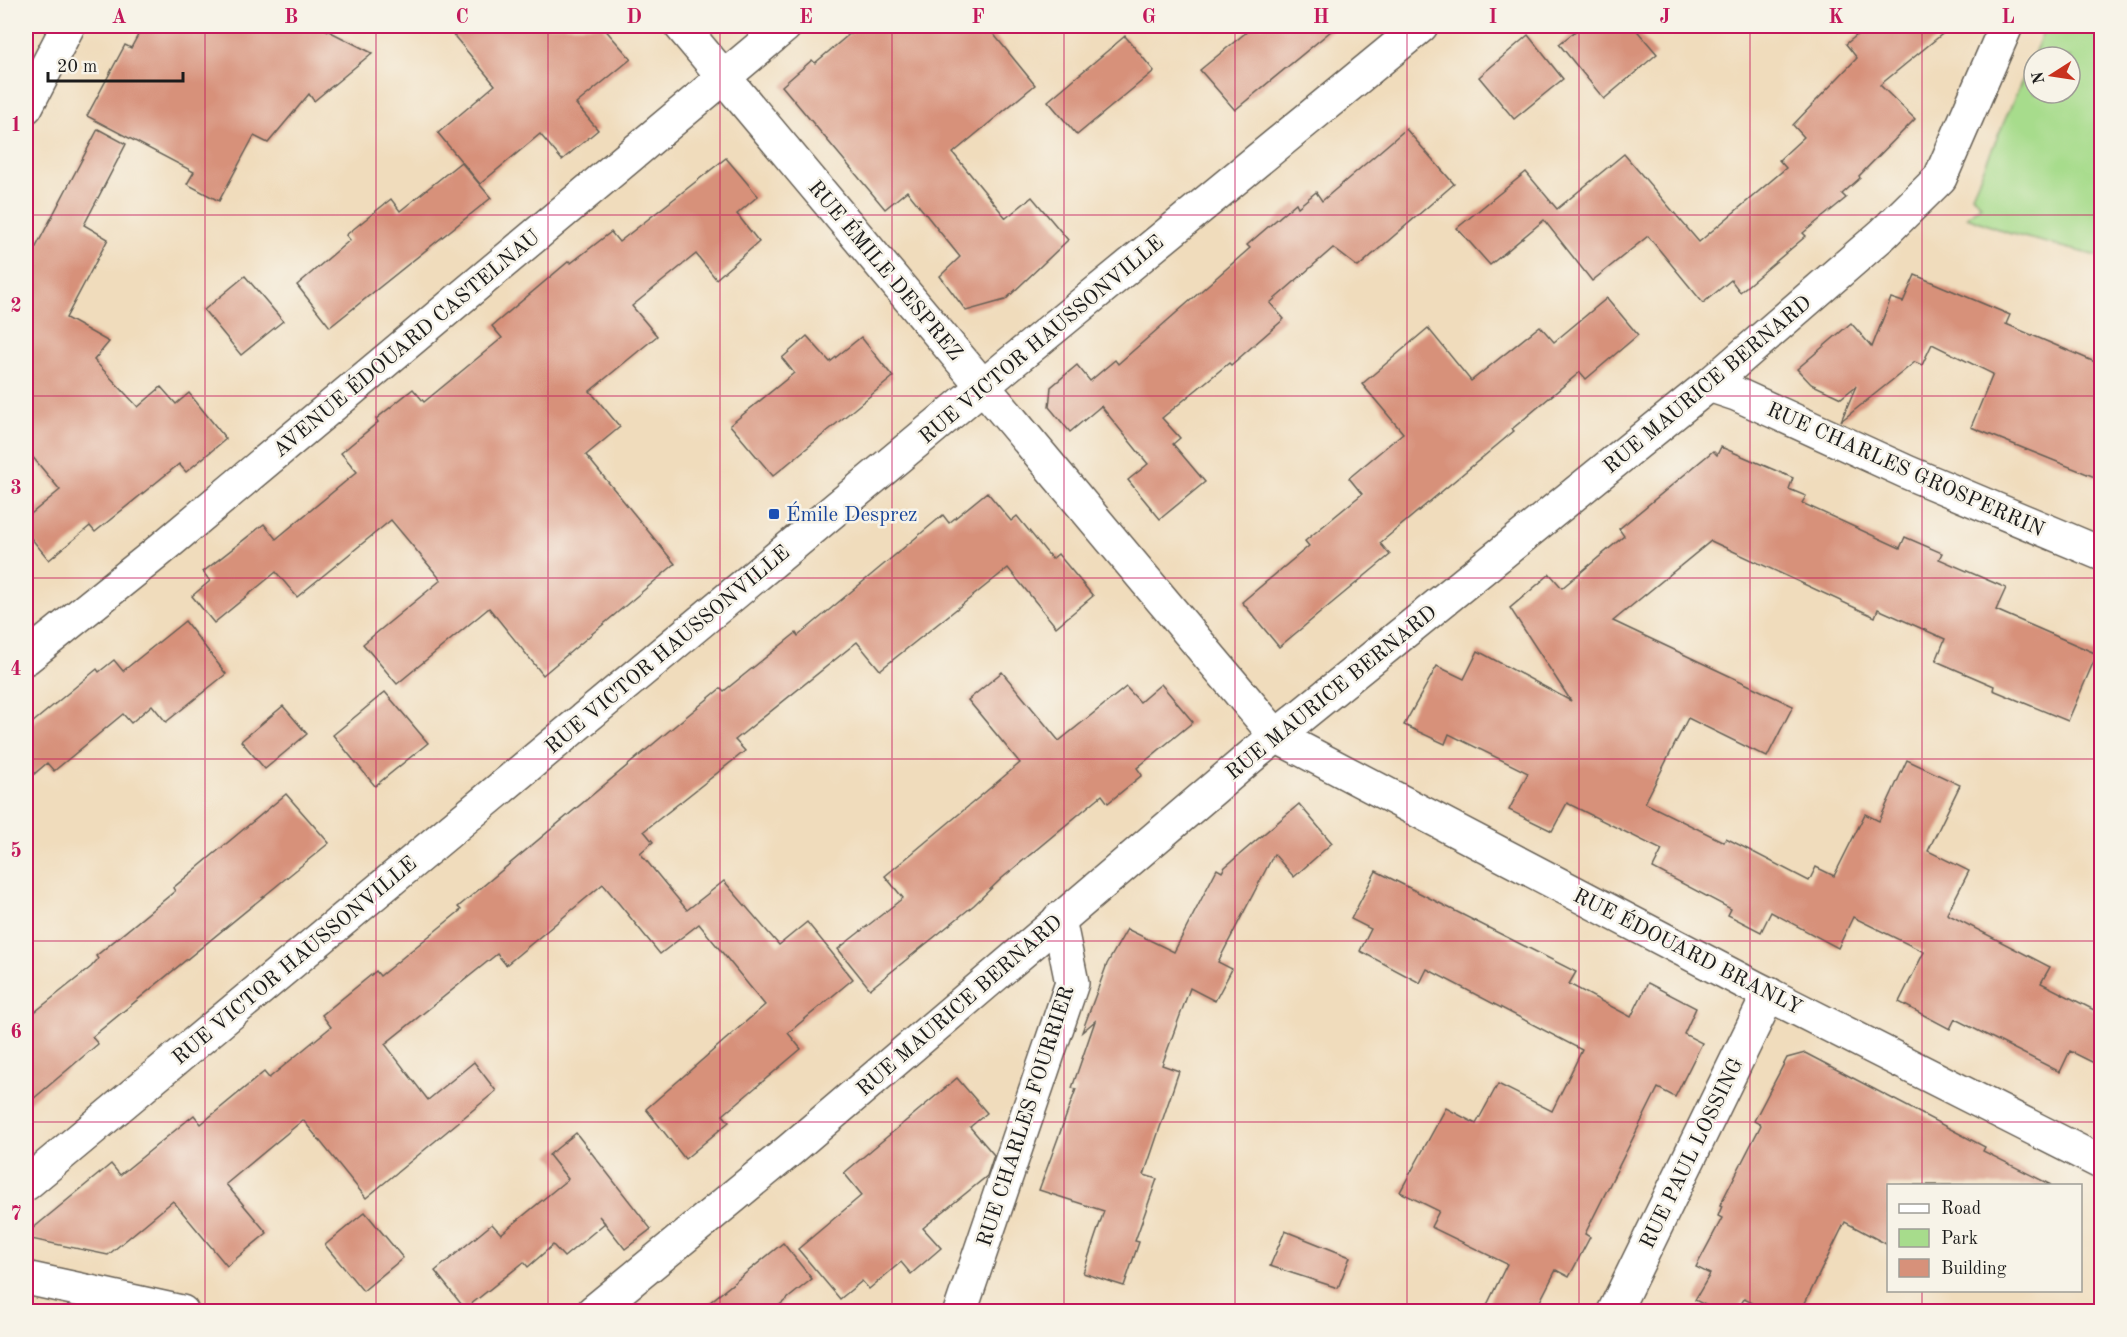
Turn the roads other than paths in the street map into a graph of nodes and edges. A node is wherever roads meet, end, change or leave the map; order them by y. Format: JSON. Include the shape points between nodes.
{"nodes":[{"id":1,"x":68,"y":26,"type":"edge"},
{"id":2,"x":681,"y":26,"type":"edge"},
{"id":3,"x":785,"y":26,"type":"edge"},
{"id":4,"x":1421,"y":26,"type":"edge"},
{"id":5,"x":2006,"y":26,"type":"edge"},
{"id":6,"x":723,"y":76,"type":"junction"},
{"id":7,"x":26,"y":107,"type":"edge"},
{"id":8,"x":1709,"y":385,"type":"junction"},
{"id":9,"x":983,"y":386,"type":"junction"},
{"id":10,"x":2102,"y":554,"type":"edge"},
{"id":11,"x":26,"y":658,"type":"edge"},
{"id":12,"x":1276,"y":736,"type":"junction"},
{"id":13,"x":1059,"y":919,"type":"junction"},
{"id":14,"x":1769,"y":994,"type":"junction"},
{"id":15,"x":2102,"y":1163,"type":"edge"},
{"id":16,"x":26,"y":1184,"type":"edge"},
{"id":17,"x":26,"y":1278,"type":"edge"},
{"id":18,"x":183,"y":1311,"type":"edge"},
{"id":19,"x":593,"y":1311,"type":"edge"},
{"id":20,"x":960,"y":1311,"type":"edge"},
{"id":21,"x":1614,"y":1311,"type":"edge"}],
"edges":[{"from":1,"to":7,"type":"street"},
{"from":2,"to":6,"type":"street","name":"RUE ÉMILE DESPREZ"},
{"from":3,"to":6,"type":"street","name":"AVENUE ÉDOUARD CASTELNAU"},
{"from":4,"to":9,"type":"street","name":"RUE VICTOR HAUSSONVILLE"},
{"from":5,"to":8,"type":"street","name":"RUE MAURICE BERNARD","via":[[1940,178],[1883,234]]},
{"from":6,"to":9,"type":"street","name":"RUE ÉMILE DESPREZ"},
{"from":6,"to":11,"type":"street","name":"AVENUE ÉDOUARD CASTELNAU"},
{"from":8,"to":10,"type":"street","name":"RUE CHARLES GROSPERRIN"},
{"from":8,"to":12,"type":"street","name":"RUE MAURICE BERNARD"},
{"from":9,"to":12,"type":"street","name":"RUE ÉMILE DESPREZ"},
{"from":9,"to":16,"type":"street","name":"RUE VICTOR HAUSSONVILLE"},
{"from":12,"to":13,"type":"street","name":"RUE MAURICE BERNARD"},
{"from":12,"to":14,"type":"street","name":"RUE ÉDOUARD BRANLY"},
{"from":13,"to":19,"type":"street","name":"RUE MAURICE BERNARD","via":[[790,1150]]},
{"from":13,"to":20,"type":"street","name":"RUE CHARLES FOURRIER","via":[[1072,982]]},
{"from":14,"to":15,"type":"street","name":"RUE ÉDOUARD BRANLY"},
{"from":14,"to":21,"type":"street","name":"RUE PAUL LOSSING"},
{"from":17,"to":18,"type":"street"}]}
